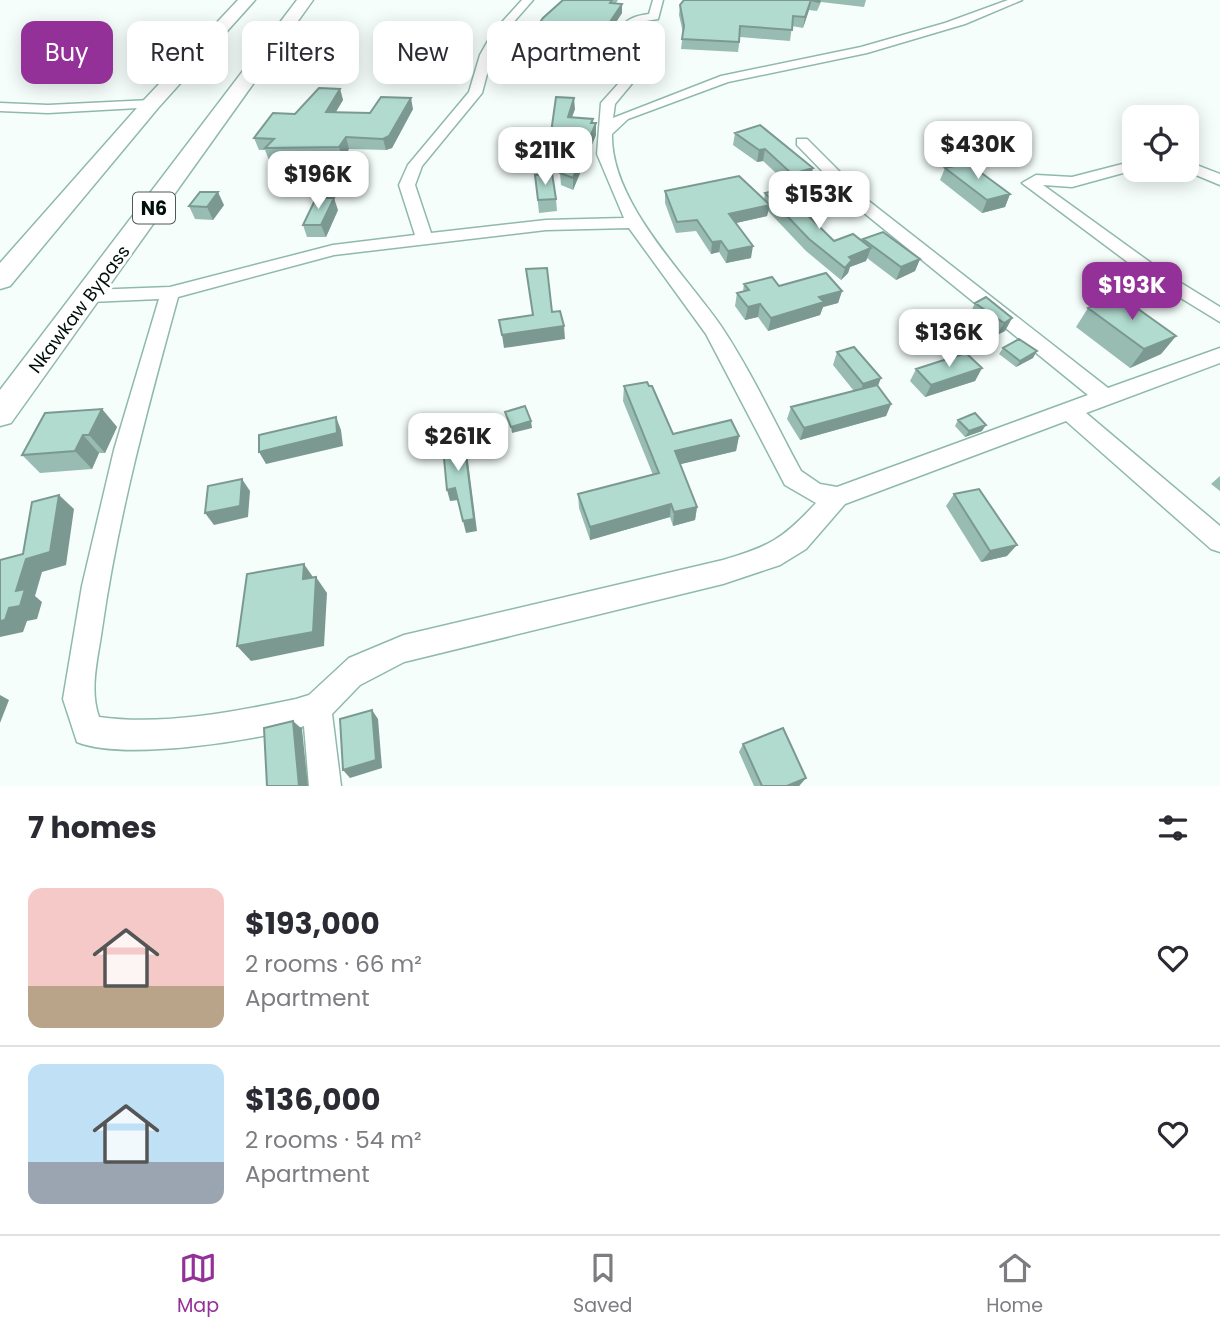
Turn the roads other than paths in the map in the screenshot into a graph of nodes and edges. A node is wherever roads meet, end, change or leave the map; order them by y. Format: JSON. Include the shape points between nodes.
{"nodes":[{"id":1,"x":247,"y":0,"type":"edge"},
{"id":2,"x":305,"y":0,"type":"edge"},
{"id":3,"x":528,"y":0,"type":"edge"},
{"id":4,"x":659,"y":0,"type":"edge"},
{"id":5,"x":1017,"y":0,"type":"edge"},
{"id":6,"x":151,"y":104,"type":"junction"},
{"id":7,"x":0,"y":107,"type":"edge"},
{"id":8,"x":605,"y":132,"type":"junction"},
{"id":9,"x":802,"y":142,"type":"dead end"},
{"id":10,"x":1122,"y":167,"type":"edge"},
{"id":11,"x":1199,"y":171,"type":"edge"},
{"id":12,"x":1220,"y":180,"type":"edge"},
{"id":13,"x":634,"y":223,"type":"junction"},
{"id":14,"x":424,"y":238,"type":"junction"},
{"id":15,"x":0,"y":280,"type":"edge"},
{"id":16,"x":170,"y":293,"type":"junction"},
{"id":17,"x":90,"y":296,"type":"junction"},
{"id":18,"x":1220,"y":316,"type":"edge"},
{"id":19,"x":1220,"y":355,"type":"edge"},
{"id":20,"x":1106,"y":398,"type":"junction"},
{"id":21,"x":1069,"y":411,"type":"junction"},
{"id":22,"x":0,"y":414,"type":"edge"},
{"id":23,"x":837,"y":497,"type":"junction"},
{"id":24,"x":1220,"y":541,"type":"edge"},
{"id":25,"x":317,"y":707,"type":"junction"},
{"id":26,"x":326,"y":786,"type":"edge"}],
"edges":[{"from":1,"to":6,"type":"highway"},
{"from":2,"to":17,"type":"highway","name":"Nkawkaw Bypass","number":"N6"},
{"from":3,"to":14,"type":"street","via":[[492,43],[475,93],[415,165],[407,185]]},
{"from":4,"to":8,"type":"street","via":[[654,17],[627,23],[621,56],[633,64],[634,75],[608,103]]},
{"from":5,"to":8,"type":"street","via":[[944,29],[724,79],[623,116]]},
{"from":6,"to":7,"type":"street"},
{"from":6,"to":15,"type":"highway"},
{"from":8,"to":13,"type":"street","via":[[604,154]]},
{"from":9,"to":20,"type":"street","via":[[864,205]]},
{"from":10,"to":18,"type":"street","via":[[1072,182],[1030,183]]},
{"from":11,"to":12,"type":"street"},
{"from":13,"to":14,"type":"street","via":[[546,225]]},
{"from":13,"to":23,"type":"street","via":[[714,331],[793,478],[815,493]]},
{"from":14,"to":16,"type":"street","via":[[333,250]]},
{"from":16,"to":17,"type":"street"},
{"from":16,"to":25,"type":"street","via":[[125,450],[95,586],[78,699],[84,723],[88,731],[99,734],[125,734],[244,724]]},
{"from":17,"to":22,"type":"highway","name":"Nkawkaw Bypass","number":"N6"},
{"from":19,"to":20,"type":"street"},
{"from":20,"to":21,"type":"street"},
{"from":21,"to":23,"type":"street"},
{"from":21,"to":24,"type":"street"},
{"from":23,"to":25,"type":"street","via":[[797,541],[771,557],[396,651],[351,673]]},
{"from":25,"to":26,"type":"street"}]}
